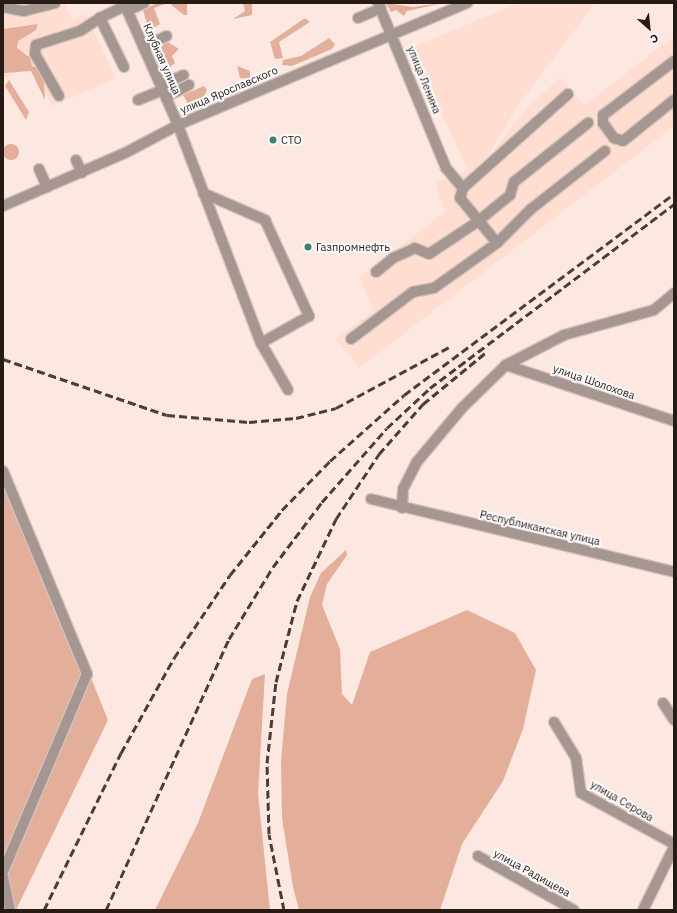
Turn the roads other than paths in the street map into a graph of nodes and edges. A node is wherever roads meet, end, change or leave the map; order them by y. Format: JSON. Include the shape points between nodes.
{"nodes":[{"id":1,"x":55,"y":3,"type":"edge"},
{"id":2,"x":144,"y":3,"type":"edge"},
{"id":3,"x":467,"y":3,"type":"edge"},
{"id":4,"x":379,"y":4,"type":"edge"},
{"id":5,"x":3,"y":7,"type":"edge"},
{"id":6,"x":125,"y":7,"type":"edge"},
{"id":7,"x":100,"y":18,"type":"junction"},
{"id":8,"x":358,"y":18,"type":"dead end"},
{"id":9,"x":391,"y":32,"type":"junction"},
{"id":10,"x":166,"y":36,"type":"dead end"},
{"id":11,"x":144,"y":47,"type":"junction"},
{"id":12,"x":674,"y":61,"type":"edge"},
{"id":13,"x":124,"y":67,"type":"dead end"},
{"id":14,"x":184,"y":75,"type":"dead end"},
{"id":15,"x":189,"y":85,"type":"dead end"},
{"id":16,"x":163,"y":91,"type":"junction"},
{"id":17,"x":568,"y":94,"type":"dead end"},
{"id":18,"x":59,"y":96,"type":"dead end"},
{"id":19,"x":138,"y":100,"type":"dead end"},
{"id":20,"x":674,"y":100,"type":"edge"},
{"id":21,"x":588,"y":123,"type":"dead end"},
{"id":22,"x":178,"y":125,"type":"junction"},
{"id":23,"x":605,"y":151,"type":"dead end"},
{"id":24,"x":76,"y":160,"type":"dead end"},
{"id":25,"x":39,"y":169,"type":"dead end"},
{"id":26,"x":82,"y":173,"type":"junction"},
{"id":27,"x":47,"y":187,"type":"junction"},
{"id":28,"x":463,"y":188,"type":"junction"},
{"id":29,"x":204,"y":194,"type":"junction"},
{"id":30,"x":3,"y":206,"type":"edge"},
{"id":31,"x":476,"y":222,"type":"junction"},
{"id":32,"x":497,"y":243,"type":"junction"},
{"id":33,"x":376,"y":272,"type":"dead end"},
{"id":34,"x":674,"y":293,"type":"edge"},
{"id":35,"x":352,"y":339,"type":"dead end"},
{"id":36,"x":261,"y":343,"type":"junction"},
{"id":37,"x":506,"y":365,"type":"junction"},
{"id":38,"x":288,"y":390,"type":"dead end"},
{"id":39,"x":674,"y":421,"type":"edge"},
{"id":40,"x":3,"y":471,"type":"edge"},
{"id":41,"x":372,"y":499,"type":"dead end"},
{"id":42,"x":402,"y":508,"type":"junction"},
{"id":43,"x":674,"y":572,"type":"edge"},
{"id":44,"x":663,"y":703,"type":"dead end"},
{"id":45,"x":674,"y":720,"type":"edge"},
{"id":46,"x":554,"y":722,"type":"dead end"},
{"id":47,"x":674,"y":846,"type":"edge"},
{"id":48,"x":478,"y":856,"type":"dead end"},
{"id":49,"x":3,"y":872,"type":"edge"},
{"id":50,"x":3,"y":877,"type":"edge"},
{"id":51,"x":10,"y":910,"type":"edge"},
{"id":52,"x":574,"y":910,"type":"edge"},
{"id":53,"x":643,"y":910,"type":"edge"}],
"edges":[{"from":1,"to":5,"type":"street","via":[[24,11]]},
{"from":2,"to":6,"type":"street"},
{"from":3,"to":9,"type":"street","name":"улица Ярославского"},
{"from":4,"to":8,"type":"street"},
{"from":4,"to":9,"type":"street","name":"улица Ленина"},
{"from":6,"to":7,"type":"street"},
{"from":6,"to":11,"type":"street","name":"Клубная улица"},
{"from":7,"to":13,"type":"street"},
{"from":7,"to":18,"type":"street","via":[[80,31],[36,45],[35,54]]},
{"from":9,"to":22,"type":"street","name":"улица Ярославского"},
{"from":9,"to":28,"type":"street","name":"улица Ленина","via":[[446,168]]},
{"from":10,"to":11,"type":"street"},
{"from":11,"to":16,"type":"street","name":"Клубная улица"},
{"from":12,"to":20,"type":"street","via":[[603,115],[603,123],[614,138],[623,142]]},
{"from":14,"to":16,"type":"street"},
{"from":15,"to":16,"type":"street"},
{"from":16,"to":19,"type":"street"},
{"from":16,"to":22,"type":"street","name":"Клубная улица"},
{"from":17,"to":28,"type":"street"},
{"from":21,"to":31,"type":"street","via":[[514,182],[510,195]]},
{"from":22,"to":26,"type":"street","name":"улица Ярославского"},
{"from":22,"to":29,"type":"street","name":"Клубная улица"},
{"from":23,"to":32,"type":"street","via":[[531,209]]},
{"from":24,"to":26,"type":"street"},
{"from":25,"to":27,"type":"street"},
{"from":26,"to":27,"type":"street","name":"улица Ярославского"},
{"from":27,"to":30,"type":"street","name":"улица Ярославского"},
{"from":28,"to":31,"type":"street","via":[[460,198]]},
{"from":29,"to":36,"type":"street","name":"Клубная улица"},
{"from":29,"to":36,"type":"street","via":[[265,220],[309,316]]},
{"from":31,"to":32,"type":"street"},
{"from":31,"to":33,"type":"street","via":[[429,254],[415,248],[393,258]]},
{"from":32,"to":35,"type":"street","via":[[434,288],[414,292]]},
{"from":34,"to":37,"type":"street","via":[[654,310],[570,333]]},
{"from":36,"to":38,"type":"street","name":"Клубная улица"},
{"from":37,"to":39,"type":"street","name":"улица Шолохова"},
{"from":37,"to":42,"type":"street","via":[[462,408],[416,463],[403,489]]},
{"from":40,"to":49,"type":"street","via":[[87,674]]},
{"from":41,"to":42,"type":"street","name":"Республиканская улица"},
{"from":42,"to":43,"type":"street","name":"Республиканская улица"},
{"from":44,"to":45,"type":"street"},
{"from":46,"to":47,"type":"street","name":"улица Серова","via":[[576,758],[581,793]]},
{"from":47,"to":53,"type":"street"},
{"from":48,"to":52,"type":"street","name":"улица Радищева"},
{"from":50,"to":51,"type":"street"}]}
